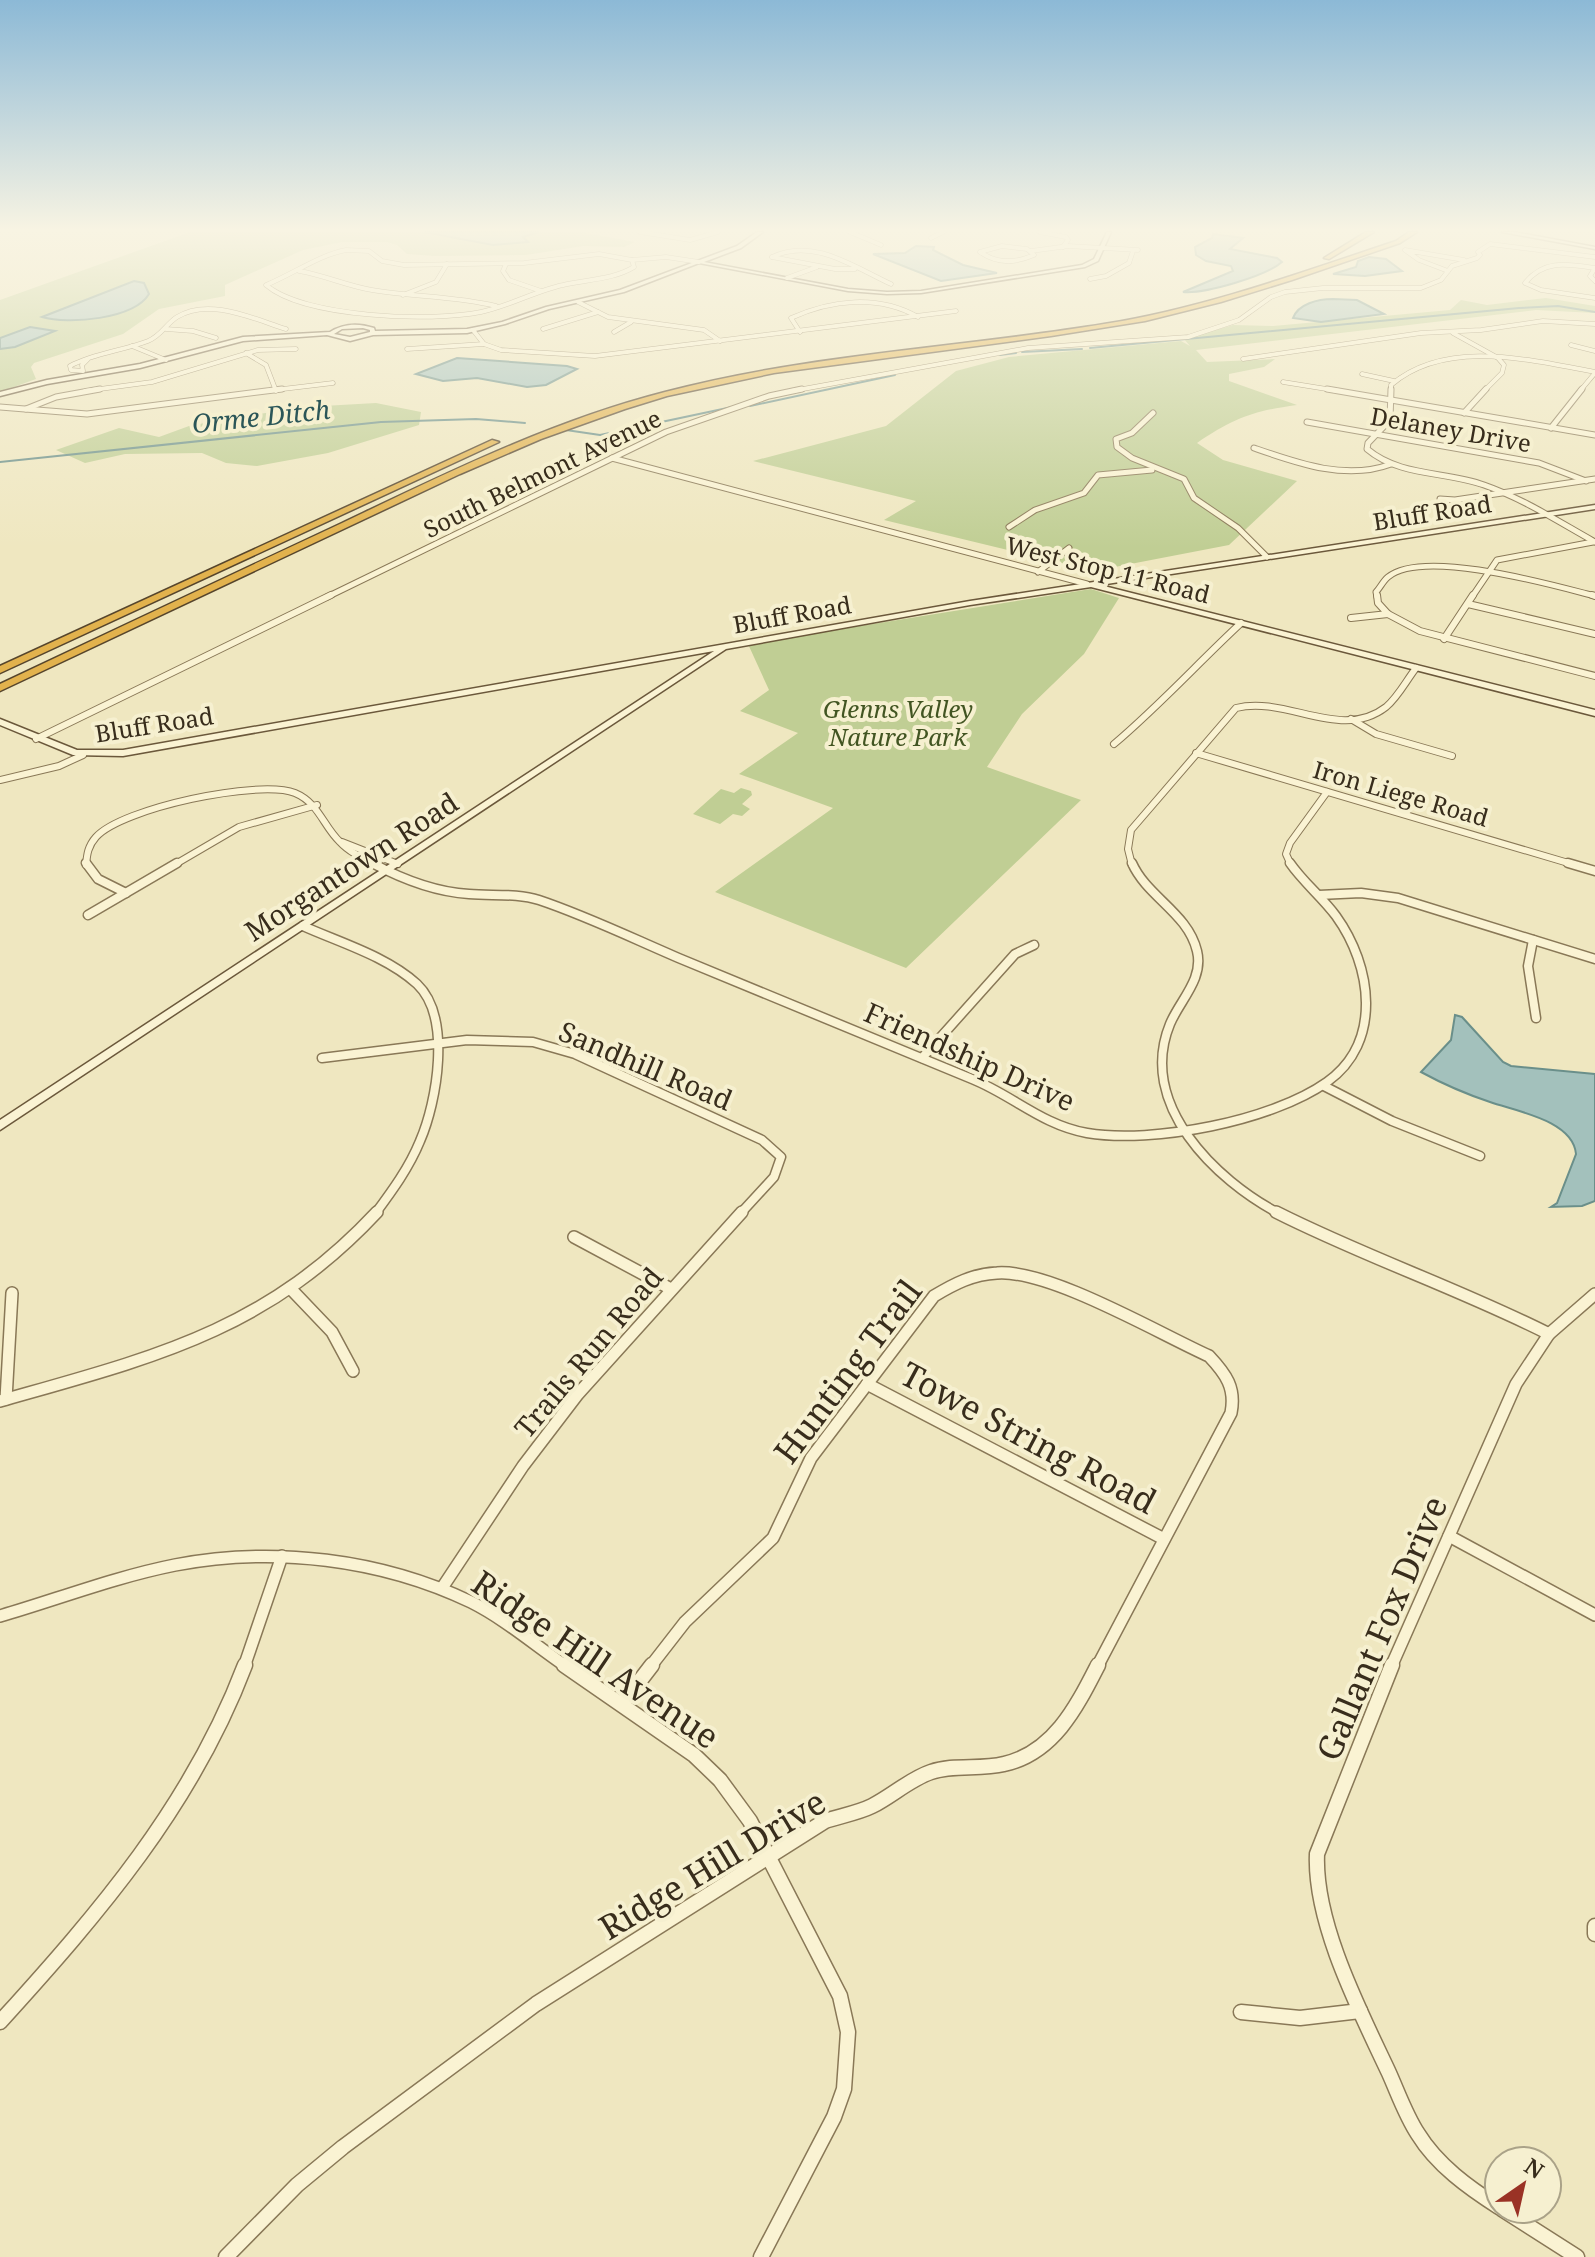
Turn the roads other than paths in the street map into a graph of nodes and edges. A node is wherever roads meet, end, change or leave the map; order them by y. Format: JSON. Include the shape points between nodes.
{"nodes":[{"id":1,"x":155,"y":337,"type":"edge"},
{"id":2,"x":267,"y":337,"type":"edge"},
{"id":3,"x":336,"y":337,"type":"edge"},
{"id":4,"x":363,"y":337,"type":"edge"},
{"id":5,"x":479,"y":337,"type":"edge"},
{"id":6,"x":715,"y":337,"type":"edge"},
{"id":7,"x":753,"y":337,"type":"edge"},
{"id":8,"x":983,"y":337,"type":"edge"},
{"id":9,"x":1015,"y":337,"type":"edge"},
{"id":10,"x":1180,"y":337,"type":"edge"},
{"id":11,"x":1391,"y":337,"type":"edge"},
{"id":12,"x":1461,"y":337,"type":"edge"},
{"id":13,"x":720,"y":341,"type":"junction"},
{"id":14,"x":484,"y":344,"type":"junction"},
{"id":15,"x":1571,"y":345,"type":"dead end"},
{"id":16,"x":132,"y":346,"type":"junction"},
{"id":17,"x":1595,"y":348,"type":"edge"},
{"id":18,"x":296,"y":349,"type":"dead end"},
{"id":19,"x":407,"y":349,"type":"dead end"},
{"id":20,"x":246,"y":353,"type":"junction"},
{"id":21,"x":154,"y":354,"type":"junction"},
{"id":22,"x":174,"y":357,"type":"junction"},
{"id":23,"x":1498,"y":358,"type":"junction"},
{"id":24,"x":88,"y":359,"type":"dead end"},
{"id":25,"x":1243,"y":359,"type":"dead end"},
{"id":26,"x":166,"y":360,"type":"junction"},
{"id":27,"x":1595,"y":372,"type":"edge"},
{"id":28,"x":1362,"y":374,"type":"dead end"},
{"id":29,"x":1394,"y":381,"type":"junction"},
{"id":30,"x":1283,"y":382,"type":"dead end"},
{"id":31,"x":333,"y":383,"type":"dead end"},
{"id":32,"x":276,"y":391,"type":"junction"},
{"id":33,"x":0,"y":394,"type":"edge"},
{"id":34,"x":1392,"y":401,"type":"junction"},
{"id":35,"x":0,"y":405,"type":"edge"},
{"id":36,"x":26,"y":409,"type":"junction"},
{"id":37,"x":1153,"y":413,"type":"dead end"},
{"id":38,"x":1464,"y":413,"type":"junction"},
{"id":39,"x":563,"y":416,"type":"dead end"},
{"id":40,"x":1307,"y":422,"type":"dead end"},
{"id":41,"x":1551,"y":428,"type":"junction"},
{"id":42,"x":1376,"y":435,"type":"junction"},
{"id":43,"x":1595,"y":435,"type":"edge"},
{"id":44,"x":508,"y":436,"type":"dead end"},
{"id":45,"x":1254,"y":448,"type":"dead end"},
{"id":46,"x":612,"y":458,"type":"junction"},
{"id":47,"x":1391,"y":464,"type":"junction"},
{"id":48,"x":1163,"y":471,"type":"junction"},
{"id":49,"x":1595,"y":479,"type":"edge"},
{"id":50,"x":1586,"y":481,"type":"junction"},
{"id":51,"x":1505,"y":492,"type":"junction"},
{"id":52,"x":1440,"y":499,"type":"dead end"},
{"id":53,"x":1595,"y":507,"type":"edge"},
{"id":54,"x":1545,"y":514,"type":"junction"},
{"id":55,"x":1009,"y":527,"type":"dead end"},
{"id":56,"x":1595,"y":542,"type":"edge"},
{"id":57,"x":1069,"y":548,"type":"dead end"},
{"id":58,"x":1267,"y":557,"type":"junction"},
{"id":59,"x":1038,"y":572,"type":"junction"},
{"id":60,"x":1489,"y":572,"type":"junction"},
{"id":61,"x":1059,"y":577,"type":"junction"},
{"id":62,"x":1117,"y":580,"type":"junction"},
{"id":63,"x":1087,"y":584,"type":"junction"},
{"id":64,"x":1062,"y":588,"type":"junction"},
{"id":65,"x":1116,"y":592,"type":"junction"},
{"id":66,"x":1595,"y":596,"type":"edge"},
{"id":67,"x":1468,"y":604,"type":"junction"},
{"id":68,"x":1388,"y":614,"type":"junction"},
{"id":69,"x":1351,"y":618,"type":"dead end"},
{"id":70,"x":1241,"y":623,"type":"junction"},
{"id":71,"x":1595,"y":634,"type":"edge"},
{"id":72,"x":1444,"y":639,"type":"junction"},
{"id":73,"x":728,"y":645,"type":"junction"},
{"id":74,"x":1416,"y":668,"type":"junction"},
{"id":75,"x":0,"y":670,"type":"edge"},
{"id":76,"x":1595,"y":676,"type":"edge"},
{"id":77,"x":0,"y":688,"type":"edge"},
{"id":78,"x":1595,"y":713,"type":"edge"},
{"id":79,"x":1351,"y":719,"type":"junction"},
{"id":80,"x":0,"y":722,"type":"edge"},
{"id":81,"x":36,"y":739,"type":"junction"},
{"id":82,"x":1114,"y":744,"type":"dead end"},
{"id":83,"x":1196,"y":753,"type":"junction"},
{"id":84,"x":83,"y":755,"type":"junction"},
{"id":85,"x":1452,"y":756,"type":"dead end"},
{"id":86,"x":0,"y":780,"type":"edge"},
{"id":87,"x":1327,"y":792,"type":"junction"},
{"id":88,"x":317,"y":805,"type":"junction"},
{"id":89,"x":393,"y":866,"type":"junction"},
{"id":90,"x":1595,"y":871,"type":"edge"},
{"id":91,"x":126,"y":893,"type":"junction"},
{"id":92,"x":1319,"y":895,"type":"junction"},
{"id":93,"x":88,"y":915,"type":"dead end"},
{"id":94,"x":303,"y":926,"type":"junction"},
{"id":95,"x":1533,"y":940,"type":"junction"},
{"id":96,"x":1034,"y":945,"type":"dead end"},
{"id":97,"x":1595,"y":959,"type":"edge"},
{"id":98,"x":1536,"y":1018,"type":"dead end"},
{"id":99,"x":437,"y":1044,"type":"junction"},
{"id":100,"x":322,"y":1058,"type":"dead end"},
{"id":101,"x":922,"y":1058,"type":"junction"},
{"id":102,"x":1324,"y":1086,"type":"junction"},
{"id":103,"x":0,"y":1126,"type":"edge"},
{"id":104,"x":1184,"y":1129,"type":"junction"},
{"id":105,"x":1480,"y":1156,"type":"dead end"},
{"id":106,"x":781,"y":1157,"type":"joint"},
{"id":107,"x":574,"y":1237,"type":"dead end"},
{"id":108,"x":982,"y":1273,"type":"joint"},
{"id":109,"x":290,"y":1288,"type":"junction"},
{"id":110,"x":671,"y":1289,"type":"junction"},
{"id":111,"x":12,"y":1293,"type":"dead end"},
{"id":112,"x":1595,"y":1294,"type":"edge"},
{"id":113,"x":1549,"y":1334,"type":"junction"},
{"id":114,"x":353,"y":1371,"type":"dead end"},
{"id":115,"x":867,"y":1384,"type":"junction"},
{"id":116,"x":3,"y":1400,"type":"edge"},
{"id":117,"x":1449,"y":1536,"type":"junction"},
{"id":118,"x":1164,"y":1539,"type":"junction"},
{"id":119,"x":282,"y":1556,"type":"junction"},
{"id":120,"x":442,"y":1588,"type":"junction"},
{"id":121,"x":1595,"y":1615,"type":"edge"},
{"id":122,"x":0,"y":1616,"type":"edge"},
{"id":123,"x":622,"y":1704,"type":"junction"},
{"id":124,"x":769,"y":1856,"type":"junction"},
{"id":125,"x":1595,"y":1926,"type":"edge"},
{"id":126,"x":1595,"y":1934,"type":"edge"},
{"id":127,"x":1360,"y":2011,"type":"junction"},
{"id":128,"x":1241,"y":2012,"type":"dead end"},
{"id":129,"x":0,"y":2022,"type":"edge"},
{"id":130,"x":1483,"y":2197,"type":"edge"},
{"id":131,"x":1527,"y":2225,"type":"edge"},
{"id":132,"x":226,"y":2257,"type":"edge"},
{"id":133,"x":761,"y":2257,"type":"edge"},
{"id":134,"x":1577,"y":2257,"type":"edge"}],
"edges":[{"from":1,"to":16,"type":"street"},
{"from":2,"to":22,"type":"street"},
{"from":3,"to":4,"type":"street"},
{"from":5,"to":14,"type":"street"},
{"from":6,"to":13,"type":"street"},
{"from":7,"to":13,"type":"street"},
{"from":8,"to":39,"type":"highway","via":[[727,374]]},
{"from":9,"to":77,"type":"highway","via":[[763,373],[602,413],[505,449]]},
{"from":10,"to":46,"type":"street","name":"South Belmont Avenue","via":[[1019,349],[775,395],[672,429]]},
{"from":11,"to":25,"type":"street"},
{"from":12,"to":23,"type":"street"},
{"from":13,"to":14,"type":"street","via":[[585,356],[508,352]]},
{"from":14,"to":19,"type":"street"},
{"from":15,"to":17,"type":"street"},
{"from":16,"to":21,"type":"street"},
{"from":16,"to":24,"type":"street"},
{"from":18,"to":20,"type":"street"},
{"from":20,"to":32,"type":"street","via":[[266,365]]},
{"from":20,"to":36,"type":"street","via":[[161,380],[60,396]]},
{"from":21,"to":22,"type":"street"},
{"from":21,"to":26,"type":"street"},
{"from":22,"to":26,"type":"street"},
{"from":23,"to":27,"type":"street"},
{"from":23,"to":29,"type":"street","via":[[1436,362]]},
{"from":23,"to":38,"type":"street","via":[[1502,373]]},
{"from":26,"to":33,"type":"street"},
{"from":27,"to":41,"type":"street"},
{"from":28,"to":29,"type":"street"},
{"from":29,"to":34,"type":"street"},
{"from":30,"to":34,"type":"street"},
{"from":31,"to":32,"type":"street"},
{"from":32,"to":36,"type":"street","via":[[87,414]]},
{"from":34,"to":38,"type":"street"},
{"from":34,"to":42,"type":"street","via":[[1390,420]]},
{"from":35,"to":36,"type":"street"},
{"from":37,"to":48,"type":"street","via":[[1114,442],[1132,458]]},
{"from":38,"to":41,"type":"street"},
{"from":40,"to":42,"type":"street","name":"Delaney Drive"},
{"from":41,"to":43,"type":"street"},
{"from":42,"to":47,"type":"street","via":[[1367,449]]},
{"from":42,"to":50,"type":"street","name":"Delaney Drive","via":[[1539,463]]},
{"from":44,"to":75,"type":"highway"},
{"from":45,"to":47,"type":"street","via":[[1355,472]]},
{"from":46,"to":59,"type":"street","name":"West Stop 11 Road"},
{"from":46,"to":81,"type":"street","name":"South Belmont Avenue"},
{"from":47,"to":51,"type":"street"},
{"from":48,"to":55,"type":"street","via":[[1098,475],[1084,493],[1035,510]]},
{"from":48,"to":58,"type":"street","via":[[1184,479],[1194,498],[1238,528]]},
{"from":49,"to":50,"type":"street"},
{"from":50,"to":51,"type":"street"},
{"from":51,"to":52,"type":"street"},
{"from":51,"to":54,"type":"street"},
{"from":53,"to":54,"type":"street","name":"Bluff Road"},
{"from":54,"to":56,"type":"street"},
{"from":54,"to":58,"type":"street","name":"Bluff Road"},
{"from":56,"to":60,"type":"street","via":[[1507,556]]},
{"from":57,"to":59,"type":"street"},
{"from":58,"to":62,"type":"street","name":"Bluff Road"},
{"from":59,"to":61,"type":"street","name":"West Stop 11 Road"},
{"from":60,"to":66,"type":"street"},
{"from":60,"to":67,"type":"street"},
{"from":60,"to":68,"type":"street","via":[[1433,566],[1392,574],[1376,592]]},
{"from":61,"to":63,"type":"street","name":"West Stop 11 Road"},
{"from":61,"to":64,"type":"street","via":[[1065,582]]},
{"from":62,"to":63,"type":"street","name":"Bluff Road"},
{"from":62,"to":65,"type":"street","via":[[1111,585]]},
{"from":63,"to":64,"type":"street","name":"Bluff Road"},
{"from":63,"to":65,"type":"street","name":"West Stop 11 Road"},
{"from":64,"to":73,"type":"street","name":"Bluff Road"},
{"from":65,"to":70,"type":"street","name":"West Stop 11 Road"},
{"from":67,"to":71,"type":"street"},
{"from":67,"to":72,"type":"street"},
{"from":68,"to":69,"type":"street"},
{"from":68,"to":72,"type":"street"},
{"from":70,"to":74,"type":"street","name":"West Stop 11 Road"},
{"from":70,"to":82,"type":"street"},
{"from":72,"to":76,"type":"street"},
{"from":73,"to":84,"type":"street","name":"Bluff Road","via":[[123,753]]},
{"from":73,"to":89,"type":"street","name":"Morgantown Road"},
{"from":74,"to":78,"type":"street","name":"West Stop 11 Road"},
{"from":74,"to":79,"type":"street","via":[[1387,706]]},
{"from":79,"to":83,"type":"street","via":[[1318,718],[1246,700]]},
{"from":79,"to":85,"type":"street","via":[[1376,734]]},
{"from":80,"to":81,"type":"street"},
{"from":81,"to":84,"type":"street"},
{"from":83,"to":87,"type":"street","name":"Iron Liege Road"},
{"from":83,"to":104,"type":"street","via":[[1137,819],[1128,840],[1135,872],[1183,922],[1197,950],[1196,981],[1171,1021],[1163,1048],[1164,1085]]},
{"from":84,"to":86,"type":"street","name":"Bluff Road"},
{"from":87,"to":90,"type":"street","name":"Iron Liege Road"},
{"from":87,"to":92,"type":"street","via":[[1286,854],[1292,868]]},
{"from":88,"to":89,"type":"street","name":"Friendship Drive","via":[[349,851]]},
{"from":88,"to":91,"type":"street","via":[[239,827]]},
{"from":88,"to":91,"type":"street","via":[[279,788],[253,788],[147,810],[105,829],[88,848],[86,865],[98,879]]},
{"from":89,"to":94,"type":"street","name":"Morgantown Road"},
{"from":89,"to":101,"type":"street","name":"Friendship Drive","via":[[443,890],[539,900]]},
{"from":91,"to":93,"type":"street"},
{"from":92,"to":95,"type":"street","via":[[1398,898]]},
{"from":92,"to":102,"type":"street","via":[[1352,941],[1367,993],[1366,1018],[1355,1049]]},
{"from":94,"to":99,"type":"street","via":[[411,979],[429,999]]},
{"from":94,"to":103,"type":"street","name":"Morgantown Road"},
{"from":95,"to":97,"type":"street"},
{"from":95,"to":98,"type":"street","via":[[1528,968]]},
{"from":96,"to":101,"type":"street","via":[[1015,954]]},
{"from":99,"to":100,"type":"street","name":"Sandhill Road"},
{"from":99,"to":106,"type":"street","name":"Sandhill Road","via":[[499,1038],[557,1047],[762,1140]]},
{"from":99,"to":109,"type":"street","via":[[433,1110],[408,1167],[361,1229]]},
{"from":101,"to":104,"type":"street","name":"Friendship Drive","via":[[980,1082],[1023,1110],[1080,1131],[1133,1136]]},
{"from":102,"to":104,"type":"street","name":"Friendship Drive","via":[[1265,1113]]},
{"from":102,"to":105,"type":"street","via":[[1392,1121]]},
{"from":104,"to":113,"type":"street","via":[[1215,1168],[1278,1214],[1480,1299]]},
{"from":106,"to":110,"type":"street","name":"Trails Run Road","via":[[774,1177]]},
{"from":107,"to":110,"type":"street"},
{"from":108,"to":115,"type":"street","name":"Hunting Trail","via":[[934,1296]]},
{"from":108,"to":118,"type":"street","name":"Ridge Hill Drive","via":[[1014,1272],[1051,1282],[1209,1356],[1230,1380],[1231,1413]]},
{"from":109,"to":114,"type":"street","via":[[332,1332]]},
{"from":109,"to":116,"type":"street","via":[[173,1350]]},
{"from":110,"to":120,"type":"street","name":"Trails Run Road","via":[[553,1427]]},
{"from":111,"to":116,"type":"street"},
{"from":112,"to":113,"type":"street","name":"Gallant Fox Drive"},
{"from":113,"to":117,"type":"street","name":"Gallant Fox Drive","via":[[1516,1384]]},
{"from":115,"to":118,"type":"street","name":"Towe String Road"},
{"from":115,"to":123,"type":"street","name":"Hunting Trail","via":[[811,1458],[773,1538],[685,1622]]},
{"from":117,"to":121,"type":"street"},
{"from":117,"to":127,"type":"street","name":"Gallant Fox Drive","via":[[1317,1854],[1320,1903]]},
{"from":118,"to":124,"type":"street","name":"Ridge Hill Drive","via":[[1074,1711],[1054,1736],[1004,1764],[928,1773],[870,1807],[825,1821]]},
{"from":119,"to":120,"type":"street","name":"Ridge Hill Avenue","via":[[354,1562]]},
{"from":119,"to":122,"type":"street","name":"Ridge Hill Avenue","via":[[200,1561]]},
{"from":119,"to":129,"type":"street","via":[[238,1687],[207,1753],[154,1839]]},
{"from":120,"to":123,"type":"street","name":"Ridge Hill Avenue","via":[[475,1604]]},
{"from":123,"to":124,"type":"street","name":"Ridge Hill Avenue","via":[[720,1780]]},
{"from":124,"to":132,"type":"street","name":"Ridge Hill Drive","via":[[536,2004],[343,2147]]},
{"from":124,"to":133,"type":"street","name":"Ridge Hill Avenue","via":[[840,1996],[848,2032],[841,2098]]},
{"from":125,"to":126,"type":"street"},
{"from":127,"to":128,"type":"street","via":[[1302,2020]]},
{"from":127,"to":130,"type":"street","name":"Gallant Fox Drive","via":[[1418,2135],[1462,2183]]},
{"from":131,"to":134,"type":"street","name":"Gallant Fox Drive"}]}
